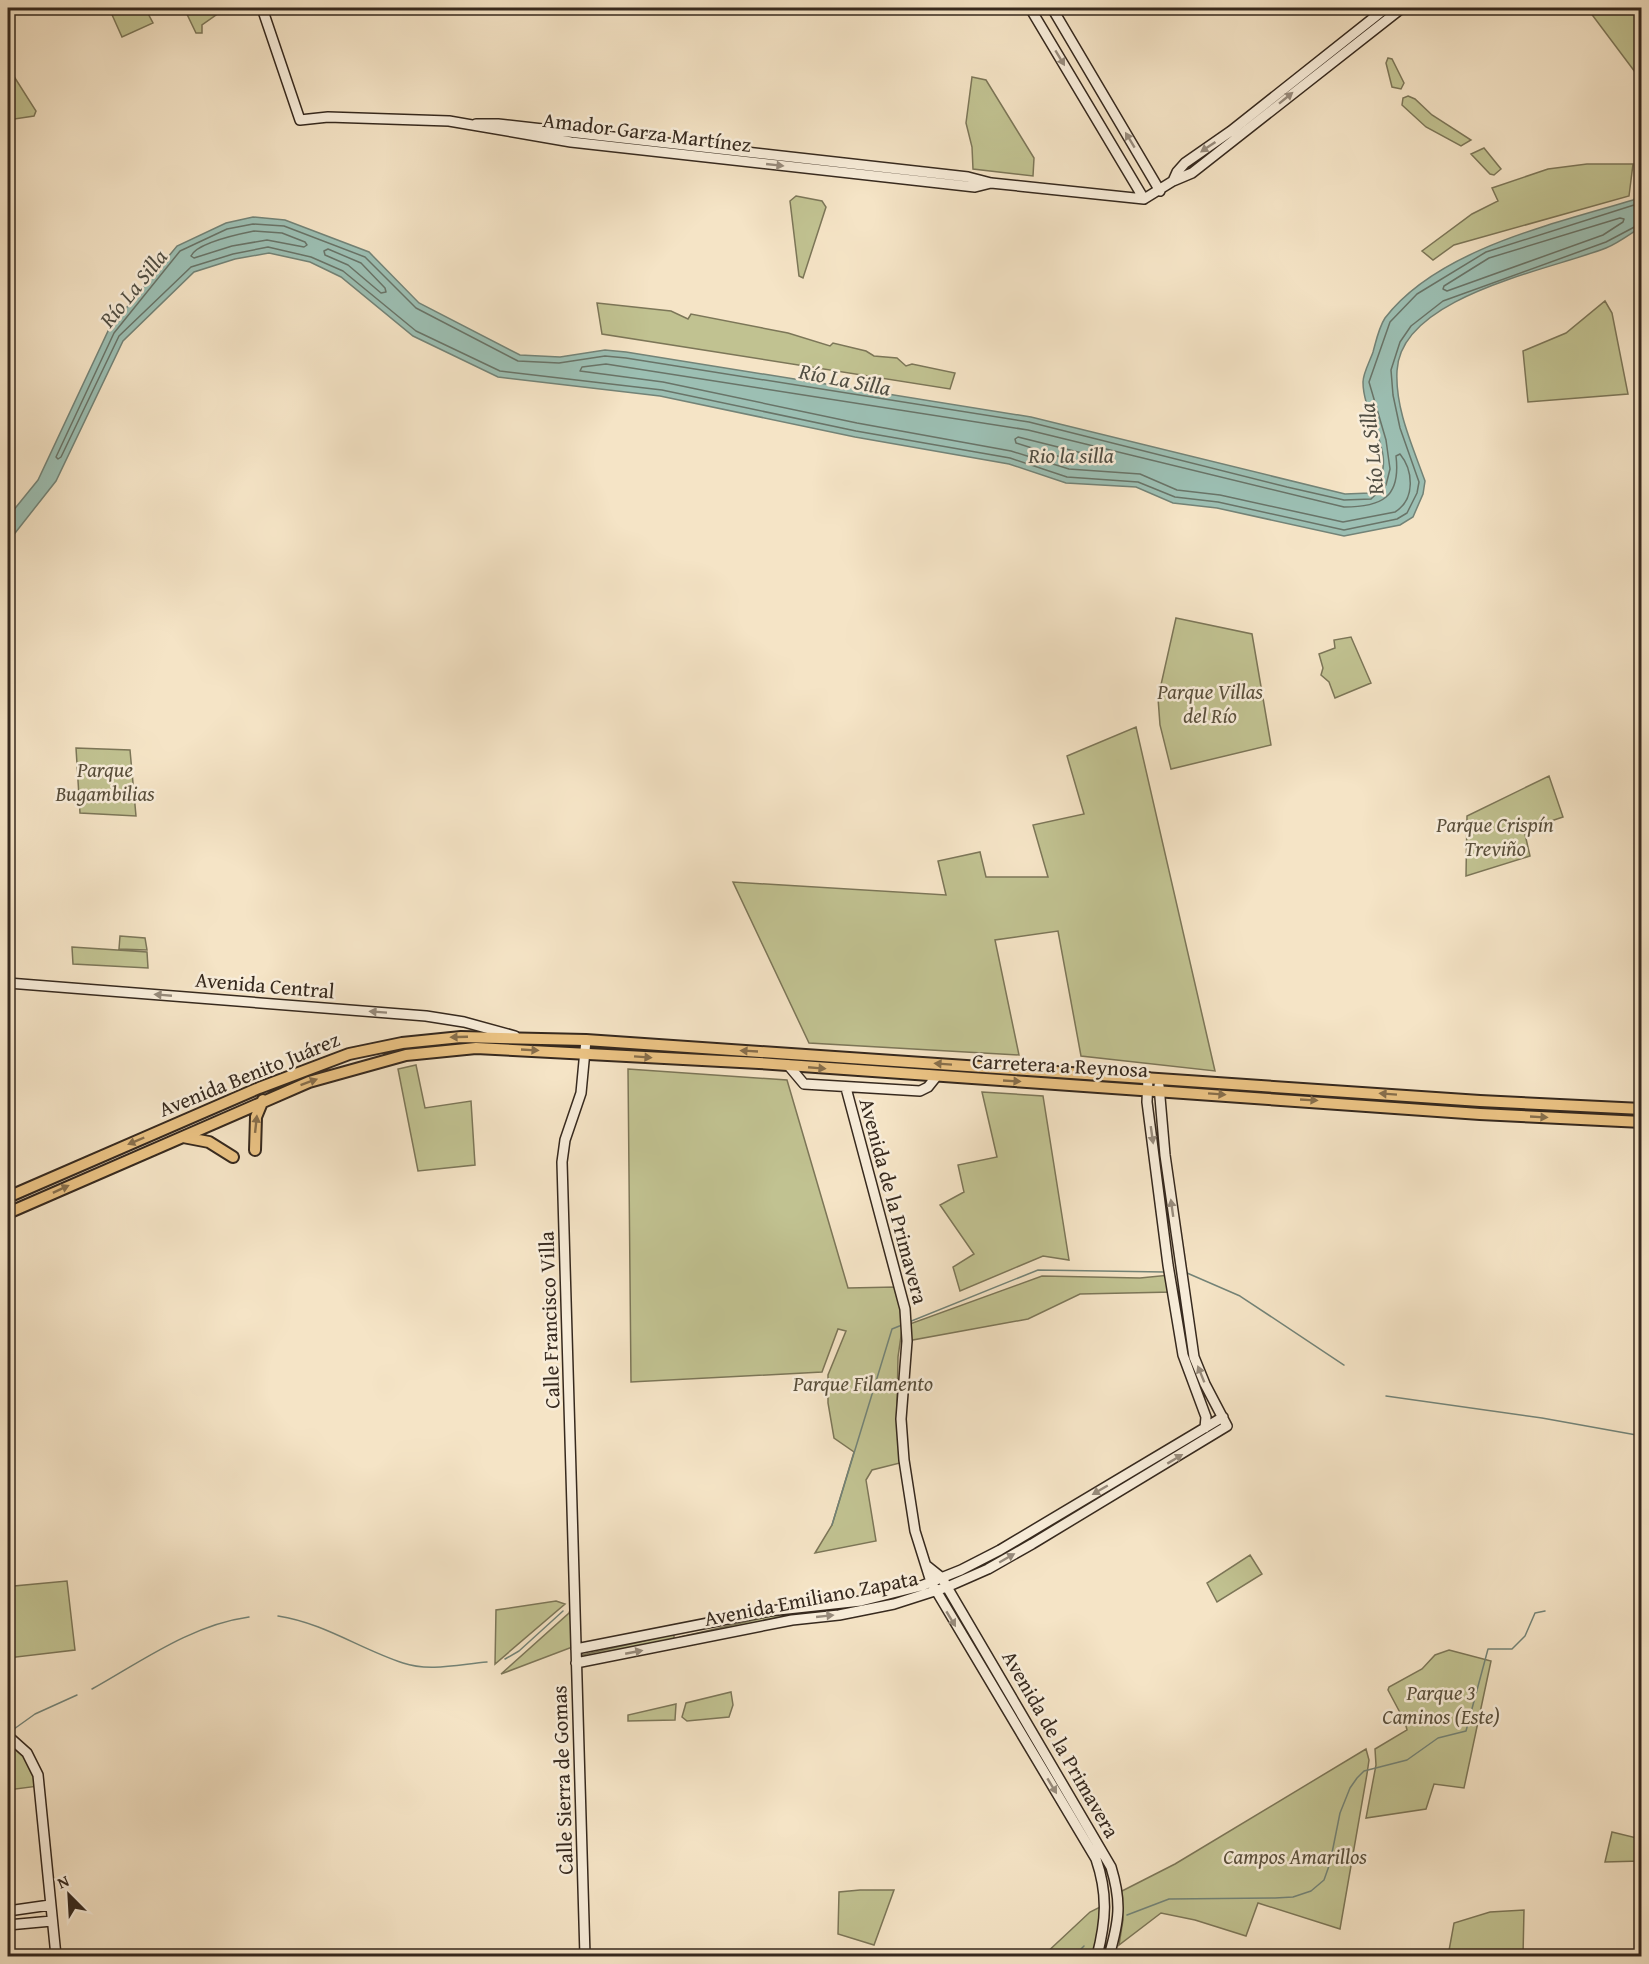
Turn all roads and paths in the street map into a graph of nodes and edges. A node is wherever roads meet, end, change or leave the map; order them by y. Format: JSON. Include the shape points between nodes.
{"nodes":[{"id":1,"x":262,"y":8,"type":"edge"},
{"id":2,"x":1030,"y":8,"type":"edge"},
{"id":3,"x":1052,"y":8,"type":"edge"},
{"id":4,"x":1386,"y":8,"type":"edge"},
{"id":5,"x":1402,"y":8,"type":"edge"},
{"id":6,"x":1329,"y":58,"type":"junction"},
{"id":7,"x":476,"y":124,"type":"junction"},
{"id":8,"x":991,"y":183,"type":"junction"},
{"id":9,"x":1160,"y":191,"type":"junction"},
{"id":10,"x":1144,"y":199,"type":"junction"},
{"id":11,"x":8,"y":983,"type":"edge"},
{"id":12,"x":518,"y":1037,"type":"junction"},
{"id":13,"x":586,"y":1040,"type":"junction"},
{"id":14,"x":476,"y":1048,"type":"joint"},
{"id":15,"x":584,"y":1053,"type":"junction"},
{"id":16,"x":795,"y":1053,"type":"junction"},
{"id":17,"x":759,"y":1063,"type":"junction"},
{"id":18,"x":788,"y":1065,"type":"junction"},
{"id":19,"x":287,"y":1077,"type":"junction"},
{"id":20,"x":936,"y":1077,"type":"junction"},
{"id":21,"x":1154,"y":1077,"type":"junction"},
{"id":22,"x":846,"y":1088,"type":"junction"},
{"id":23,"x":1153,"y":1090,"type":"junction"},
{"id":24,"x":263,"y":1100,"type":"junction"},
{"id":25,"x":1641,"y":1109,"type":"edge"},
{"id":26,"x":229,"y":1114,"type":"junction"},
{"id":27,"x":1641,"y":1122,"type":"edge"},
{"id":28,"x":158,"y":1132,"type":"junction"},
{"id":29,"x":180,"y":1137,"type":"junction"},
{"id":30,"x":255,"y":1150,"type":"dead end"},
{"id":31,"x":233,"y":1157,"type":"dead end"},
{"id":32,"x":8,"y":1197,"type":"edge"},
{"id":33,"x":8,"y":1213,"type":"edge"},
{"id":34,"x":1182,"y":1283,"type":"junction"},
{"id":35,"x":1172,"y":1285,"type":"junction"},
{"id":36,"x":1225,"y":1421,"type":"junction"},
{"id":37,"x":1205,"y":1428,"type":"junction"},
{"id":38,"x":927,"y":1566,"type":"junction"},
{"id":39,"x":942,"y":1578,"type":"junction"},
{"id":40,"x":933,"y":1587,"type":"junction"},
{"id":41,"x":947,"y":1587,"type":"junction"},
{"id":42,"x":574,"y":1602,"type":"joint"},
{"id":43,"x":576,"y":1649,"type":"junction"},
{"id":44,"x":576,"y":1664,"type":"junction"},
{"id":45,"x":8,"y":1736,"type":"edge"},
{"id":46,"x":50,"y":1905,"type":"junction"},
{"id":47,"x":8,"y":1911,"type":"edge"},
{"id":48,"x":52,"y":1921,"type":"junction"},
{"id":49,"x":8,"y":1925,"type":"edge"},
{"id":50,"x":56,"y":1956,"type":"edge"},
{"id":51,"x":585,"y":1956,"type":"edge"},
{"id":52,"x":1097,"y":1956,"type":"edge"},
{"id":53,"x":1109,"y":1956,"type":"edge"}],
"edges":[{"from":1,"to":7,"type":"street","name":"Amador Garza Martínez","via":[[300,120],[350,117]]},
{"from":2,"to":10,"type":"street","one_way":true},
{"from":9,"to":3,"type":"street","one_way":true},
{"from":4,"to":6,"type":"street"},
{"from":5,"to":6,"type":"street"},
{"from":6,"to":9,"type":"street","via":[[1185,163],[1173,181]]},
{"from":7,"to":8,"type":"street","name":"Amador Garza Martínez","via":[[968,177]]},
{"from":7,"to":8,"type":"street","name":"Amador Garza Martínez","one_way":true,"via":[[495,131],[571,142],[975,187]]},
{"from":8,"to":10,"type":"street","name":"Amador Garza Martínez"},
{"from":9,"to":10,"type":"street"},
{"from":12,"to":11,"type":"street","name":"Avenida Central","one_way":true,"via":[[426,1016]]},
{"from":12,"to":13,"type":"main road","name":"Carretera a Reynosa"},
{"from":12,"to":19,"type":"main road","name":"Avenida Benito Juárez","one_way":true,"via":[[402,1043],[349,1054]]},
{"from":13,"to":15,"type":"street","name":"Calle Francisco Villa"},
{"from":16,"to":13,"type":"main road","name":"Carretera a Reynosa","one_way":true},
{"from":14,"to":15,"type":"main road","name":"Carretera a Reynosa","one_way":true},
{"from":24,"to":14,"type":"main road","name":"Avenida Benito Juárez","one_way":true,"via":[[379,1061]]},
{"from":15,"to":17,"type":"main road","name":"Carretera a Reynosa","one_way":true},
{"from":15,"to":42,"type":"street","name":"Calle Francisco Villa","via":[[581,1093],[562,1162]]},
{"from":16,"to":17,"type":"main road","via":[[778,1062]]},
{"from":21,"to":16,"type":"main road","name":"Carretera a Reynosa","one_way":true},
{"from":17,"to":18,"type":"main road","name":"Carretera a Reynosa"},
{"from":18,"to":20,"type":"main road","name":"Carretera a Reynosa","one_way":true},
{"from":18,"to":22,"type":"street","name":"Avenida de la Primavera","via":[[804,1084]]},
{"from":19,"to":26,"type":"main road","via":[[280,1085],[241,1102]]},
{"from":19,"to":28,"type":"main road","name":"Avenida Benito Juárez"},
{"from":20,"to":22,"type":"street","via":[[916,1092]]},
{"from":20,"to":23,"type":"main road","name":"Carretera a Reynosa","one_way":true},
{"from":21,"to":23,"type":"street"},
{"from":25,"to":21,"type":"main road","name":"Carretera a Reynosa","one_way":true},
{"from":22,"to":38,"type":"street","name":"Avenida de la Primavera","via":[[905,1309],[904,1460],[915,1531]]},
{"from":23,"to":27,"type":"main road","name":"Carretera a Reynosa","one_way":true},
{"from":34,"to":23,"type":"street","one_way":true},
{"from":23,"to":35,"type":"street","one_way":true},
{"from":24,"to":26,"type":"main road","name":"Avenida Benito Juárez"},
{"from":30,"to":24,"type":"main road","one_way":true,"via":[[256,1117]]},
{"from":26,"to":28,"type":"main road","via":[[214,1114],[179,1129]]},
{"from":26,"to":29,"type":"main road","name":"Avenida Benito Juárez"},
{"from":28,"to":32,"type":"main road","name":"Avenida Benito Juárez","one_way":true},
{"from":29,"to":31,"type":"main road","via":[[209,1142]]},
{"from":33,"to":29,"type":"main road","name":"Avenida Benito Juárez","one_way":true},
{"from":34,"to":35,"type":"street"},
{"from":36,"to":34,"type":"street","one_way":true,"via":[[1194,1357]]},
{"from":35,"to":37,"type":"street","via":[[1183,1355],[1206,1417]]},
{"from":36,"to":37,"type":"street","name":"Avenida Emiliano Zapata"},
{"from":41,"to":36,"type":"street","name":"Avenida Emiliano Zapata","one_way":true,"via":[[1023,1549]]},
{"from":37,"to":39,"type":"street","name":"Avenida Emiliano Zapata","one_way":true,"via":[[1000,1550]]},
{"from":38,"to":39,"type":"street","name":"Avenida de la Primavera"},
{"from":38,"to":40,"type":"street","name":"Avenida de la Primavera"},
{"from":39,"to":40,"type":"street","name":"Avenida Emiliano Zapata"},
{"from":39,"to":41,"type":"street","name":"Avenida de la Primavera"},
{"from":40,"to":41,"type":"street","name":"Avenida Emiliano Zapata"},
{"from":40,"to":43,"type":"street","name":"Avenida Emiliano Zapata","via":[[770,1611]]},
{"from":44,"to":40,"type":"street","name":"Avenida Emiliano Zapata","one_way":true,"via":[[792,1620],[894,1604]]},
{"from":40,"to":52,"type":"street","name":"Avenida de la Primavera","one_way":true,"via":[[1096,1859],[1106,1903]]},
{"from":41,"to":53,"type":"street","name":"Avenida de la Primavera","via":[[1111,1867],[1117,1889],[1118,1920]]},
{"from":42,"to":43,"type":"street","name":"Calle Sierra de Gomas"},
{"from":43,"to":44,"type":"street","name":"Calle Sierra de Gomas"},
{"from":44,"to":51,"type":"street","name":"Calle Sierra de Gomas"},
{"from":45,"to":46,"type":"street","via":[[27,1753],[37,1770]]},
{"from":46,"to":47,"type":"street"},
{"from":46,"to":48,"type":"street"},
{"from":48,"to":49,"type":"street"},
{"from":48,"to":50,"type":"street"}]}
